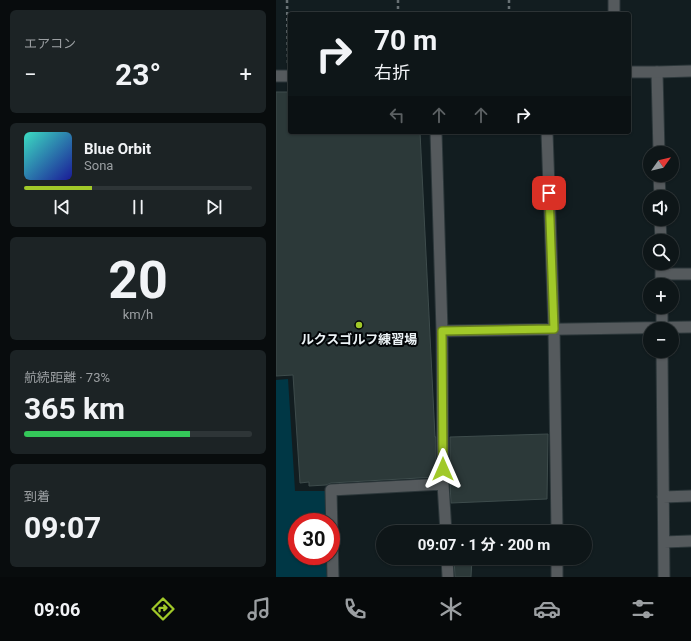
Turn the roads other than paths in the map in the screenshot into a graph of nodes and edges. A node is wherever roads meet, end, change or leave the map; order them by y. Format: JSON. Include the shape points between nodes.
{"nodes":[{"id":1,"x":614,"y":0,"type":"edge"},
{"id":2,"x":614,"y":12,"type":"edge"},
{"id":3,"x":691,"y":71,"type":"edge"},
{"id":4,"x":631,"y":72,"type":"edge"},
{"id":5,"x":657,"y":72,"type":"junction"},
{"id":6,"x":276,"y":76,"type":"edge"},
{"id":7,"x":288,"y":76,"type":"edge"},
{"id":8,"x":436,"y":134,"type":"edge"},
{"id":9,"x":547,"y":134,"type":"edge"},
{"id":10,"x":659,"y":146,"type":"edge"},
{"id":11,"x":661,"y":274,"type":"edge"},
{"id":12,"x":691,"y":274,"type":"edge"},
{"id":13,"x":679,"y":327,"type":"edge"},
{"id":14,"x":691,"y":327,"type":"edge"},
{"id":15,"x":643,"y":328,"type":"edge"},
{"id":16,"x":554,"y":329,"type":"junction"},
{"id":17,"x":442,"y":331,"type":"junction"},
{"id":18,"x":662,"y":358,"type":"edge"},
{"id":19,"x":443,"y":484,"type":"junction"},
{"id":20,"x":691,"y":496,"type":"edge"},
{"id":21,"x":663,"y":497,"type":"junction"},
{"id":22,"x":446,"y":525,"type":"edge"},
{"id":23,"x":557,"y":525,"type":"edge"},
{"id":24,"x":664,"y":542,"type":"junction"},
{"id":25,"x":691,"y":542,"type":"edge"},
{"id":26,"x":447,"y":565,"type":"edge"},
{"id":27,"x":557,"y":565,"type":"edge"},
{"id":28,"x":334,"y":577,"type":"edge"},
{"id":29,"x":448,"y":577,"type":"edge"},
{"id":30,"x":557,"y":577,"type":"edge"},
{"id":31,"x":664,"y":577,"type":"edge"}],
"edges":[{"from":1,"to":2,"type":"street"},
{"from":3,"to":5,"type":"street"},
{"from":4,"to":5,"type":"street"},
{"from":5,"to":10,"type":"street"},
{"from":6,"to":7,"type":"street"},
{"from":8,"to":17,"type":"street"},
{"from":9,"to":16,"type":"street"},
{"from":11,"to":12,"type":"street"},
{"from":13,"to":14,"type":"street"},
{"from":15,"to":16,"type":"street"},
{"from":16,"to":17,"type":"street"},
{"from":16,"to":23,"type":"street"},
{"from":17,"to":19,"type":"street"},
{"from":18,"to":21,"type":"street"},
{"from":19,"to":22,"type":"street"},
{"from":19,"to":28,"type":"street","via":[[331,490]]},
{"from":20,"to":21,"type":"street"},
{"from":21,"to":24,"type":"street"},
{"from":24,"to":25,"type":"street"},
{"from":24,"to":31,"type":"street"},
{"from":26,"to":29,"type":"street"},
{"from":27,"to":30,"type":"street"}]}
